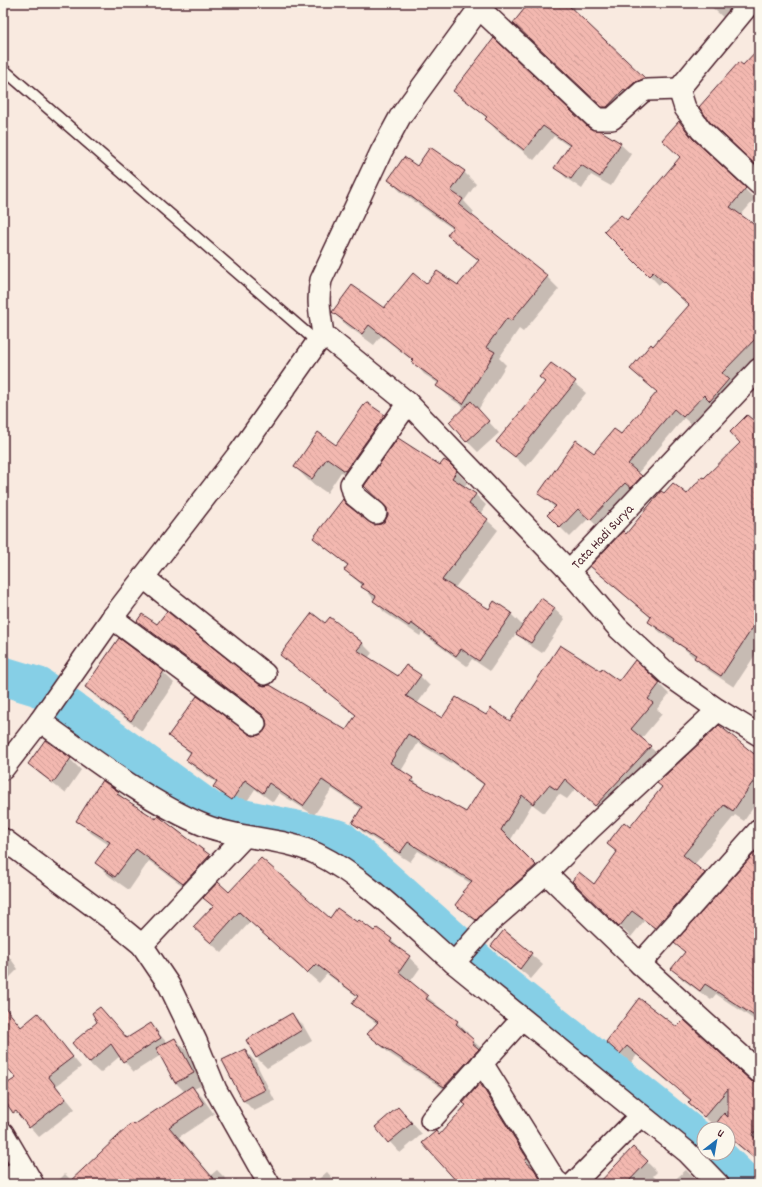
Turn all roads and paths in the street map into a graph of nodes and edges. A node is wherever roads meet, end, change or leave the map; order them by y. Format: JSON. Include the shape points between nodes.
{"nodes":[{"id":1,"x":750,"y":3,"type":"edge"},
{"id":2,"x":481,"y":6,"type":"edge"},
{"id":3,"x":3,"y":69,"type":"edge"},
{"id":4,"x":679,"y":89,"type":"junction"},
{"id":5,"x":759,"y":184,"type":"edge"},
{"id":6,"x":320,"y":338,"type":"junction"},
{"id":7,"x":759,"y":369,"type":"edge"},
{"id":8,"x":408,"y":403,"type":"junction"},
{"id":9,"x":376,"y":513,"type":"dead end"},
{"id":10,"x":569,"y":571,"type":"junction"},
{"id":11,"x":143,"y":577,"type":"junction"},
{"id":12,"x":112,"y":618,"type":"junction"},
{"id":13,"x":265,"y":674,"type":"dead end"},
{"id":14,"x":718,"y":710,"type":"junction"},
{"id":15,"x":45,"y":714,"type":"junction"},
{"id":16,"x":255,"y":724,"type":"dead end"},
{"id":17,"x":759,"y":735,"type":"edge"},
{"id":18,"x":3,"y":769,"type":"edge"},
{"id":19,"x":759,"y":830,"type":"edge"},
{"id":20,"x":244,"y":837,"type":"junction"},
{"id":21,"x":3,"y":839,"type":"edge"},
{"id":22,"x":546,"y":873,"type":"junction"},
{"id":23,"x":142,"y":945,"type":"junction"},
{"id":24,"x":458,"y":958,"type":"junction"},
{"id":25,"x":640,"y":964,"type":"junction"},
{"id":26,"x":522,"y":1019,"type":"junction"},
{"id":27,"x":482,"y":1063,"type":"junction"},
{"id":28,"x":759,"y":1072,"type":"edge"},
{"id":29,"x":640,"y":1115,"type":"junction"},
{"id":30,"x":431,"y":1120,"type":"dead end"},
{"id":31,"x":3,"y":1133,"type":"edge"},
{"id":32,"x":27,"y":1176,"type":"edge"},
{"id":33,"x":3,"y":1181,"type":"edge"},
{"id":34,"x":269,"y":1184,"type":"edge"},
{"id":35,"x":560,"y":1184,"type":"edge"},
{"id":36,"x":573,"y":1184,"type":"edge"},
{"id":37,"x":718,"y":1184,"type":"edge"}],
"edges":[{"from":1,"to":4,"type":"street"},
{"from":2,"to":4,"type":"street","via":[[597,119],[612,119],[647,90]]},
{"from":2,"to":6,"type":"street","via":[[400,117],[378,158],[321,280],[318,294]]},
{"from":3,"to":6,"type":"lane"},
{"from":4,"to":5,"type":"street","via":[[685,108],[701,130]]},
{"from":6,"to":8,"type":"street"},
{"from":6,"to":11,"type":"street","via":[[240,452]]},
{"from":7,"to":10,"type":"street","name":"Tata Hadi Surya"},
{"from":8,"to":9,"type":"street","via":[[351,484],[354,495]]},
{"from":8,"to":10,"type":"street"},
{"from":10,"to":14,"type":"street","name":"Tata Hadi Surya","via":[[618,628],[671,676]]},
{"from":11,"to":12,"type":"street"},
{"from":11,"to":13,"type":"street"},
{"from":12,"to":15,"type":"street"},
{"from":12,"to":16,"type":"street"},
{"from":14,"to":17,"type":"street","name":"Tata Hadi Surya"},
{"from":14,"to":22,"type":"street"},
{"from":15,"to":18,"type":"street"},
{"from":15,"to":20,"type":"street","via":[[120,777],[178,813],[206,826]]},
{"from":19,"to":25,"type":"street"},
{"from":20,"to":23,"type":"street"},
{"from":20,"to":24,"type":"street","via":[[289,844],[317,854],[374,893]]},
{"from":21,"to":23,"type":"street","via":[[108,916]]},
{"from":22,"to":24,"type":"street","via":[[491,921]]},
{"from":22,"to":25,"type":"street"},
{"from":23,"to":34,"type":"street","via":[[169,985],[196,1040],[216,1090]]},
{"from":24,"to":26,"type":"street"},
{"from":25,"to":28,"type":"street"},
{"from":26,"to":27,"type":"street"},
{"from":26,"to":29,"type":"street"},
{"from":27,"to":30,"type":"street"},
{"from":27,"to":35,"type":"street","via":[[555,1180]]},
{"from":29,"to":36,"type":"street"},
{"from":29,"to":37,"type":"street","via":[[687,1152]]},
{"from":31,"to":32,"type":"street"},
{"from":32,"to":33,"type":"street"}]}
